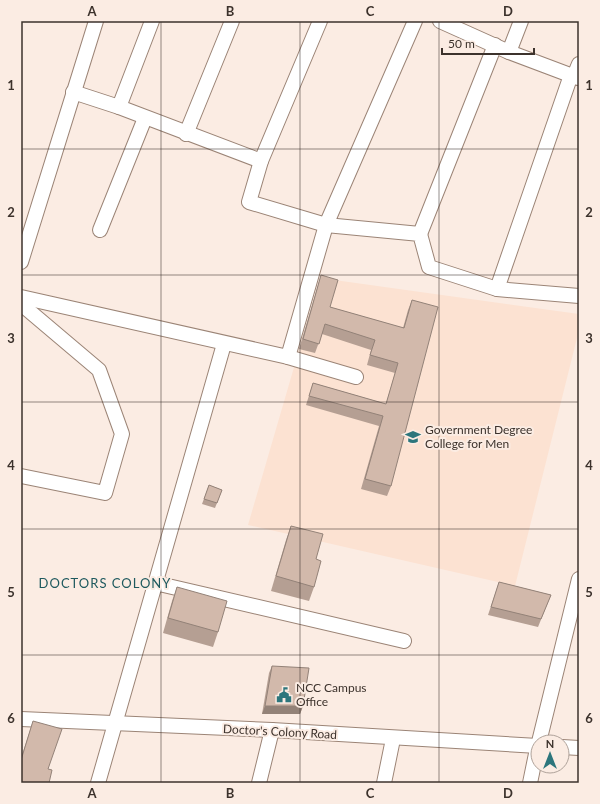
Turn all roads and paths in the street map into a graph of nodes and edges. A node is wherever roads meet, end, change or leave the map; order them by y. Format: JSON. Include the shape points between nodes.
{"nodes":[{"id":1,"x":96,"y":21,"type":"edge"},
{"id":2,"x":152,"y":21,"type":"edge"},
{"id":3,"x":232,"y":21,"type":"edge"},
{"id":4,"x":320,"y":21,"type":"edge"},
{"id":5,"x":415,"y":21,"type":"edge"},
{"id":6,"x":440,"y":21,"type":"edge"},
{"id":7,"x":521,"y":21,"type":"edge"},
{"id":8,"x":496,"y":45,"type":"junction"},
{"id":9,"x":509,"y":52,"type":"junction"},
{"id":10,"x":576,"y":73,"type":"edge"},
{"id":11,"x":73,"y":92,"type":"junction"},
{"id":12,"x":119,"y":107,"type":"junction"},
{"id":13,"x":145,"y":118,"type":"junction"},
{"id":14,"x":186,"y":134,"type":"junction"},
{"id":15,"x":262,"y":161,"type":"junction"},
{"id":16,"x":326,"y":226,"type":"junction"},
{"id":17,"x":100,"y":230,"type":"dead end"},
{"id":18,"x":420,"y":234,"type":"junction"},
{"id":19,"x":21,"y":262,"type":"edge"},
{"id":20,"x":497,"y":289,"type":"junction"},
{"id":21,"x":579,"y":296,"type":"edge"},
{"id":22,"x":21,"y":297,"type":"edge"},
{"id":23,"x":21,"y":304,"type":"edge"},
{"id":24,"x":224,"y":344,"type":"junction"},
{"id":25,"x":288,"y":357,"type":"junction"},
{"id":26,"x":356,"y":377,"type":"dead end"},
{"id":27,"x":21,"y":476,"type":"edge"},
{"id":28,"x":579,"y":579,"type":"edge"},
{"id":29,"x":155,"y":584,"type":"junction"},
{"id":30,"x":404,"y":641,"type":"dead end"},
{"id":31,"x":21,"y":720,"type":"edge"},
{"id":32,"x":115,"y":724,"type":"junction"},
{"id":33,"x":272,"y":730,"type":"junction"},
{"id":34,"x":541,"y":734,"type":"edge"},
{"id":35,"x":393,"y":739,"type":"junction"},
{"id":36,"x":530,"y":745,"type":"edge"},
{"id":37,"x":98,"y":783,"type":"edge"},
{"id":38,"x":259,"y":783,"type":"edge"},
{"id":39,"x":384,"y":783,"type":"edge"}],
"edges":[{"from":1,"to":11,"type":"street"},
{"from":2,"to":12,"type":"street"},
{"from":3,"to":14,"type":"street"},
{"from":4,"to":15,"type":"street"},
{"from":5,"to":16,"type":"street"},
{"from":6,"to":8,"type":"street"},
{"from":7,"to":9,"type":"street"},
{"from":8,"to":9,"type":"street"},
{"from":8,"to":18,"type":"street"},
{"from":9,"to":10,"type":"street"},
{"from":10,"to":20,"type":"street"},
{"from":11,"to":12,"type":"street"},
{"from":11,"to":19,"type":"street"},
{"from":12,"to":13,"type":"street"},
{"from":13,"to":14,"type":"street"},
{"from":13,"to":17,"type":"street"},
{"from":14,"to":15,"type":"street"},
{"from":15,"to":16,"type":"street","via":[[249,202]]},
{"from":16,"to":18,"type":"street"},
{"from":16,"to":25,"type":"street"},
{"from":18,"to":20,"type":"street","via":[[429,267]]},
{"from":20,"to":21,"type":"street"},
{"from":22,"to":24,"type":"street"},
{"from":23,"to":27,"type":"street","via":[[99,370],[122,434],[105,493]]},
{"from":24,"to":25,"type":"street"},
{"from":24,"to":29,"type":"street"},
{"from":25,"to":26,"type":"street"},
{"from":28,"to":34,"type":"street"},
{"from":29,"to":30,"type":"street"},
{"from":29,"to":32,"type":"street"},
{"from":31,"to":32,"type":"street","name":"Doctor's Colony Road"},
{"from":32,"to":33,"type":"street","name":"Doctor's Colony Road"},
{"from":32,"to":37,"type":"street"},
{"from":33,"to":35,"type":"street","name":"Doctor's Colony Road"},
{"from":33,"to":38,"type":"street"},
{"from":35,"to":36,"type":"street","name":"Doctor's Colony Road"},
{"from":35,"to":39,"type":"street"}]}
